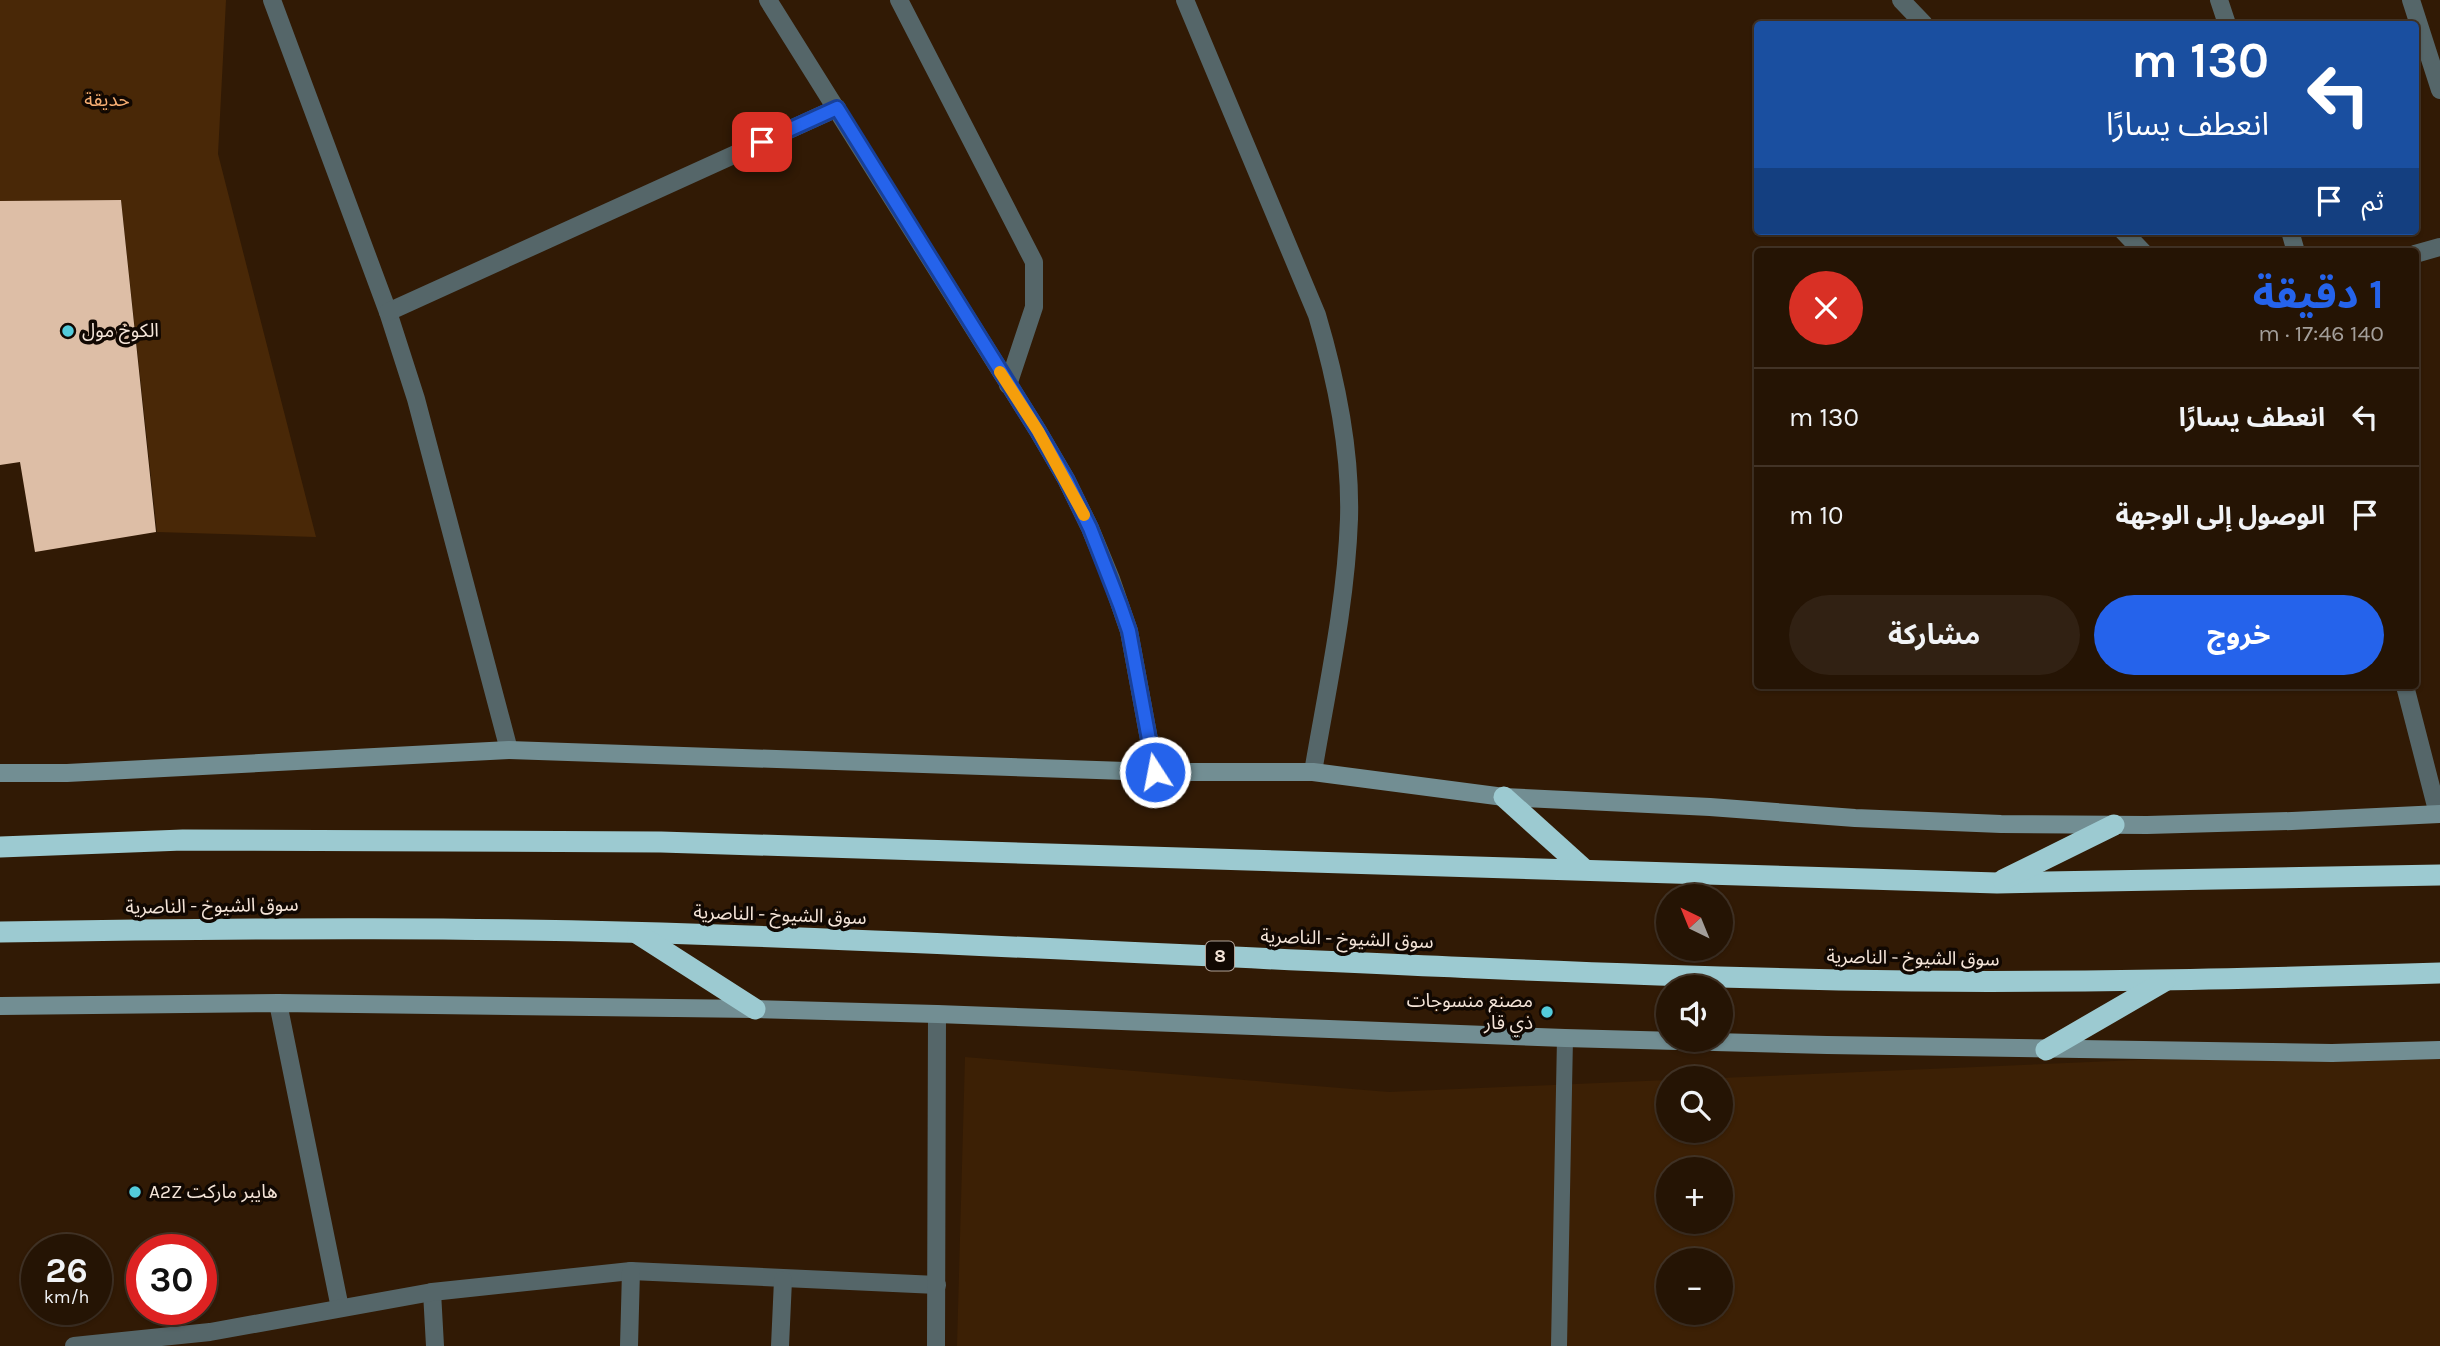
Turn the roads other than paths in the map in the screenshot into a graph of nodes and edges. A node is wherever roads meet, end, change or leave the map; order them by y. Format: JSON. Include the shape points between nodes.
{"nodes":[{"id":1,"x":272,"y":0,"type":"edge"},
{"id":2,"x":768,"y":0,"type":"edge"},
{"id":3,"x":899,"y":0,"type":"edge"},
{"id":4,"x":1185,"y":0,"type":"edge"},
{"id":5,"x":1901,"y":0,"type":"edge"},
{"id":6,"x":2219,"y":0,"type":"edge"},
{"id":7,"x":2411,"y":0,"type":"edge"},
{"id":8,"x":1921,"y":21,"type":"edge"},
{"id":9,"x":2226,"y":21,"type":"edge"},
{"id":10,"x":2418,"y":21,"type":"edge"},
{"id":11,"x":2419,"y":25,"type":"edge"},
{"id":12,"x":2440,"y":90,"type":"edge"},
{"id":13,"x":837,"y":108,"type":"junction"},
{"id":14,"x":2127,"y":235,"type":"edge"},
{"id":15,"x":2440,"y":247,"type":"edge"},
{"id":16,"x":2139,"y":248,"type":"edge"},
{"id":17,"x":2419,"y":253,"type":"edge"},
{"id":18,"x":388,"y":312,"type":"junction"},
{"id":19,"x":1008,"y":385,"type":"junction"},
{"id":20,"x":2406,"y":689,"type":"edge"},
{"id":21,"x":509,"y":750,"type":"junction"},
{"id":22,"x":1155,"y":772,"type":"junction"},
{"id":23,"x":1313,"y":772,"type":"junction"},
{"id":24,"x":0,"y":773,"type":"edge"},
{"id":25,"x":1504,"y":797,"type":"junction"},
{"id":26,"x":2439,"y":814,"type":"edge"},
{"id":27,"x":2114,"y":825,"type":"junction"},
{"id":28,"x":0,"y":847,"type":"edge"},
{"id":29,"x":1584,"y":869,"type":"junction"},
{"id":30,"x":2440,"y":875,"type":"edge"},
{"id":31,"x":1997,"y":883,"type":"junction"},
{"id":32,"x":0,"y":932,"type":"edge"},
{"id":33,"x":636,"y":932,"type":"junction"},
{"id":34,"x":2440,"y":973,"type":"edge"},
{"id":35,"x":2166,"y":980,"type":"junction"},
{"id":36,"x":278,"y":1003,"type":"junction"},
{"id":37,"x":0,"y":1006,"type":"edge"},
{"id":38,"x":755,"y":1009,"type":"junction"},
{"id":39,"x":937,"y":1014,"type":"junction"},
{"id":40,"x":1565,"y":1038,"type":"junction"},
{"id":41,"x":2440,"y":1049,"type":"edge"},
{"id":42,"x":2046,"y":1050,"type":"junction"},
{"id":43,"x":631,"y":1271,"type":"junction"},
{"id":44,"x":783,"y":1280,"type":"junction"},
{"id":45,"x":937,"y":1285,"type":"junction"},
{"id":46,"x":432,"y":1292,"type":"junction"},
{"id":47,"x":340,"y":1308,"type":"junction"},
{"id":48,"x":211,"y":1339,"type":"edge"},
{"id":49,"x":74,"y":1346,"type":"edge"},
{"id":50,"x":435,"y":1346,"type":"edge"},
{"id":51,"x":629,"y":1346,"type":"edge"},
{"id":52,"x":780,"y":1346,"type":"edge"},
{"id":53,"x":936,"y":1346,"type":"edge"},
{"id":54,"x":1559,"y":1346,"type":"edge"}],
"edges":[{"from":1,"to":18,"type":"street"},
{"from":2,"to":13,"type":"street"},
{"from":3,"to":19,"type":"street","via":[[1034,262],[1034,307]]},
{"from":4,"to":23,"type":"street","via":[[1317,316],[1342,416],[1348,493],[1345,571]]},
{"from":5,"to":8,"type":"street"},
{"from":6,"to":9,"type":"street"},
{"from":7,"to":10,"type":"street"},
{"from":11,"to":12,"type":"street"},
{"from":13,"to":18,"type":"street"},
{"from":13,"to":19,"type":"street"},
{"from":14,"to":16,"type":"street"},
{"from":15,"to":17,"type":"street"},
{"from":18,"to":21,"type":"street","via":[[416,399]]},
{"from":19,"to":22,"type":"street","via":[[1066,479],[1111,579],[1129,631]]},
{"from":20,"to":26,"type":"street"},
{"from":21,"to":22,"type":"main road"},
{"from":21,"to":24,"type":"main road"},
{"from":22,"to":23,"type":"main road"},
{"from":23,"to":25,"type":"main road"},
{"from":25,"to":27,"type":"main road","via":[[1855,818]]},
{"from":25,"to":29,"type":"highway"},
{"from":26,"to":27,"type":"main road"},
{"from":27,"to":31,"type":"highway"},
{"from":28,"to":29,"type":"highway","via":[[196,839],[661,842]]},
{"from":29,"to":31,"type":"highway"},
{"from":30,"to":31,"type":"highway"},
{"from":32,"to":33,"type":"highway","name":"سوق الشيوخ - الناصرية","number":"8","via":[[357,928]]},
{"from":33,"to":35,"type":"highway","name":"سوق الشيوخ - الناصرية","number":"8","via":[[1684,976]]},
{"from":33,"to":38,"type":"highway"},
{"from":34,"to":35,"type":"highway","name":"سوق الشيوخ - الناصرية","number":"8"},
{"from":35,"to":42,"type":"highway"},
{"from":36,"to":37,"type":"main road"},
{"from":36,"to":38,"type":"main road"},
{"from":36,"to":47,"type":"street"},
{"from":38,"to":39,"type":"main road"},
{"from":39,"to":40,"type":"main road"},
{"from":39,"to":45,"type":"street"},
{"from":40,"to":42,"type":"main road"},
{"from":40,"to":54,"type":"lane"},
{"from":41,"to":42,"type":"main road","via":[[2332,1053]]},
{"from":43,"to":44,"type":"street"},
{"from":43,"to":46,"type":"street"},
{"from":43,"to":51,"type":"street"},
{"from":44,"to":45,"type":"street"},
{"from":44,"to":52,"type":"street"},
{"from":45,"to":53,"type":"street"},
{"from":46,"to":47,"type":"street"},
{"from":46,"to":50,"type":"street"},
{"from":47,"to":48,"type":"street"},
{"from":48,"to":49,"type":"street"}]}
